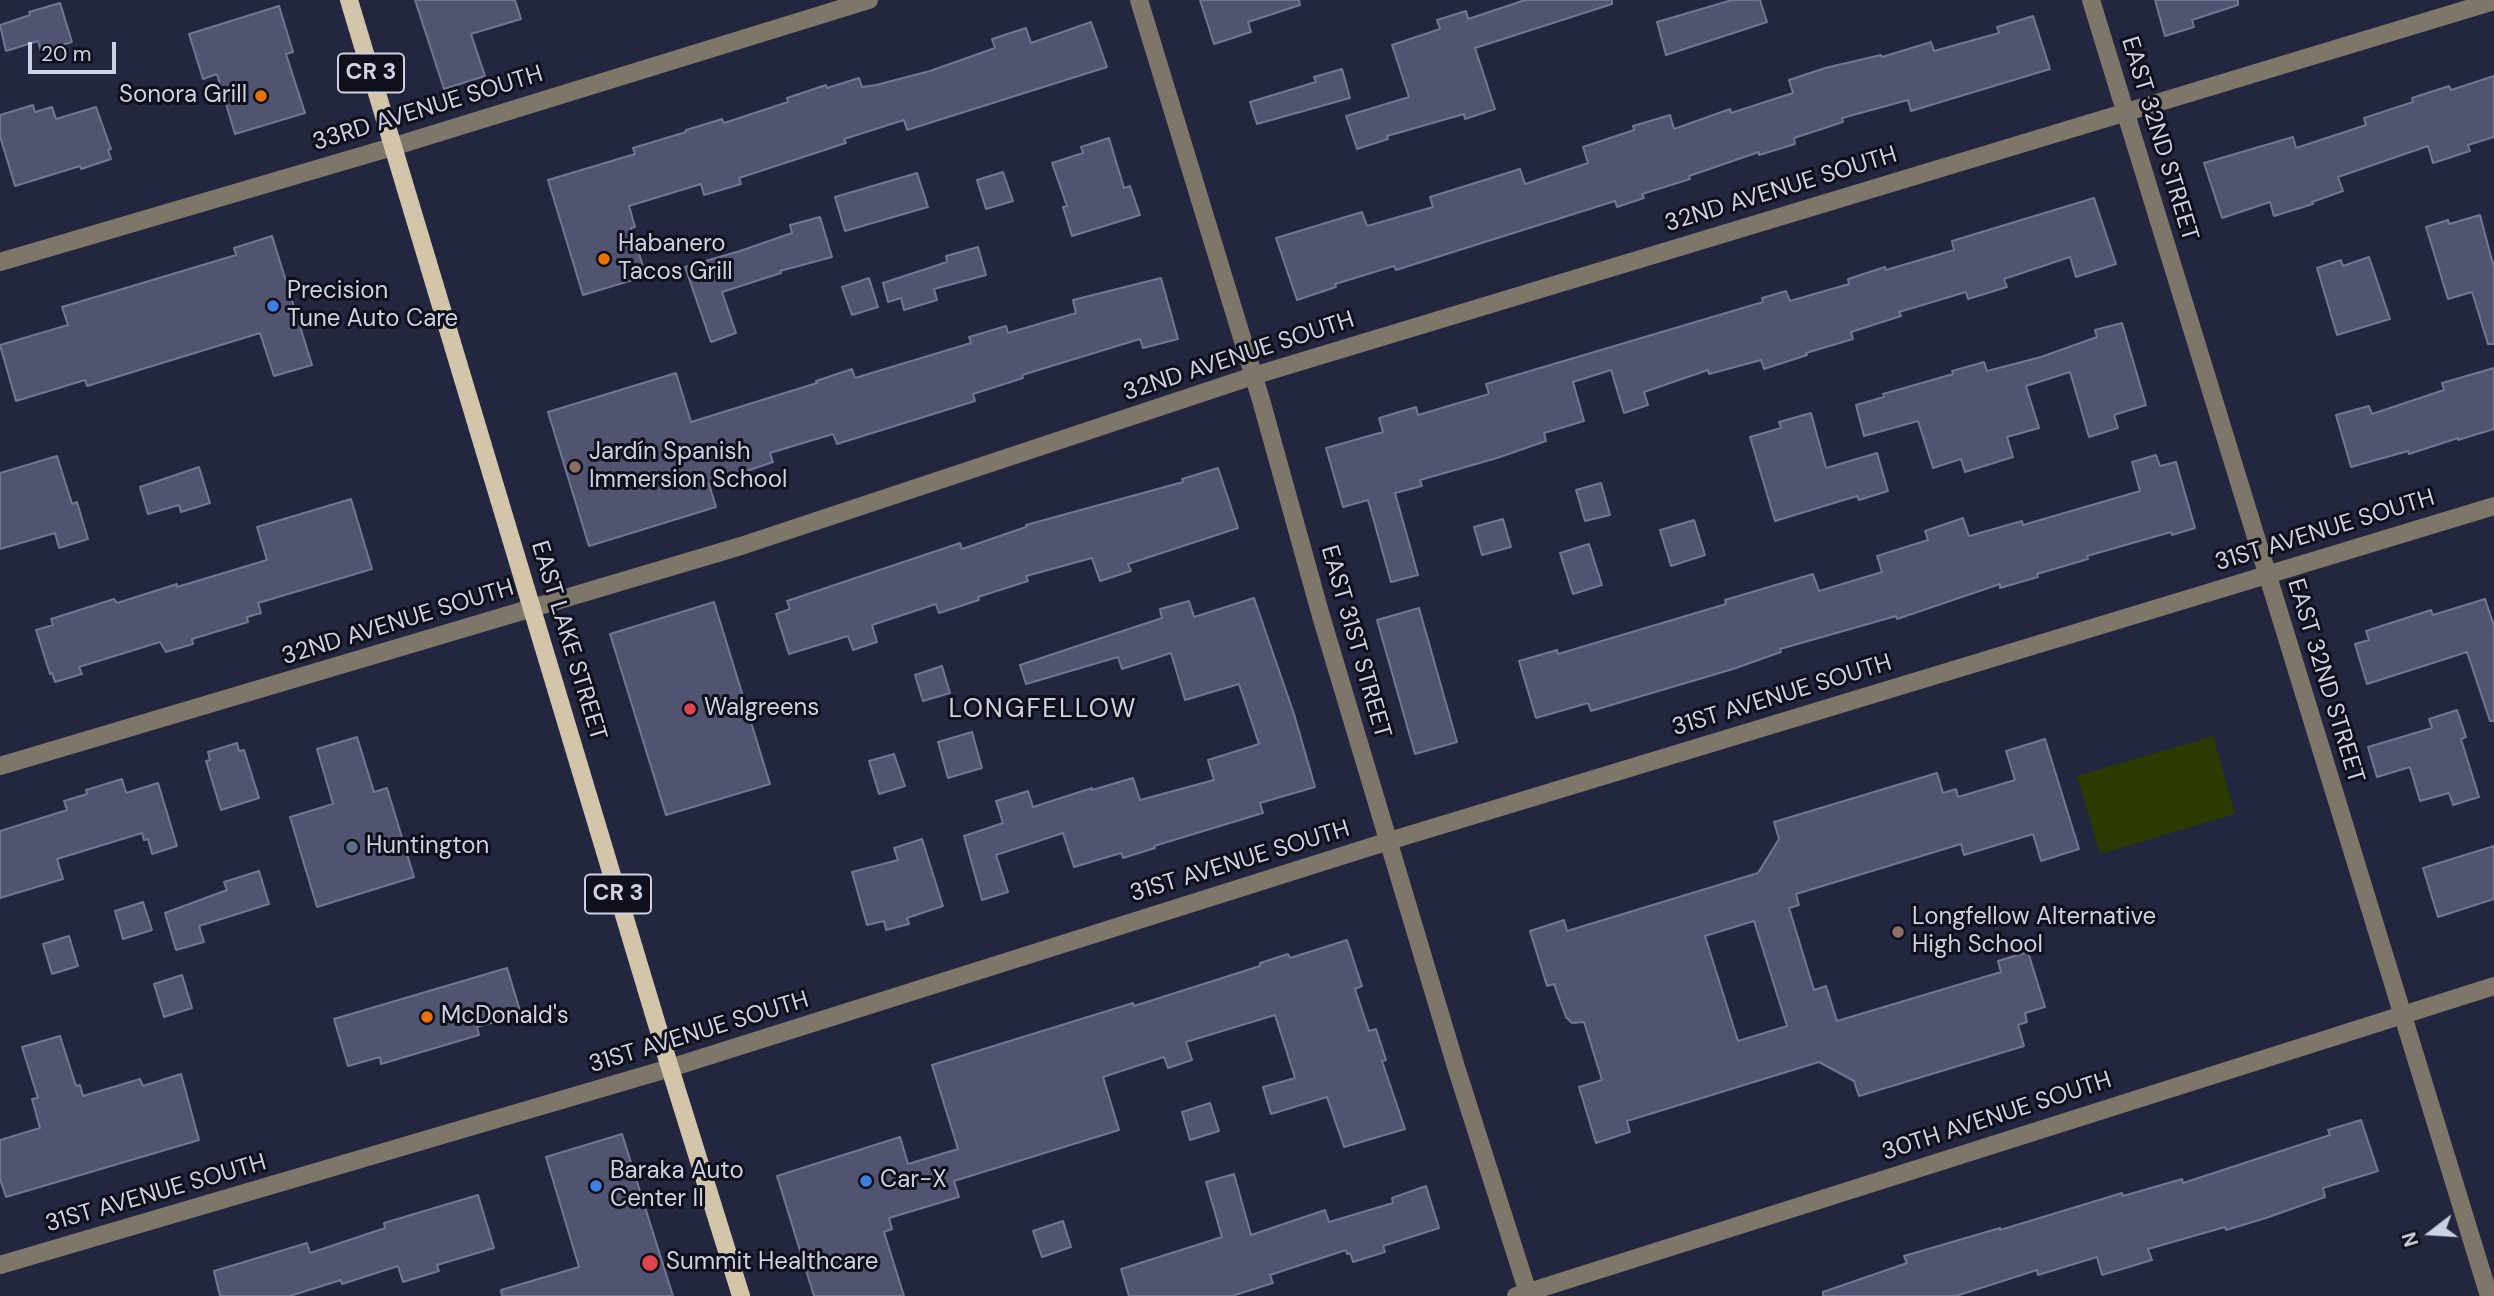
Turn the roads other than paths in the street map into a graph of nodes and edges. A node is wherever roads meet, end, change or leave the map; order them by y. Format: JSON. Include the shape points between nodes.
{"nodes":[{"id":1,"x":349,"y":0,"type":"edge"},
{"id":2,"x":869,"y":0,"type":"edge"},
{"id":3,"x":1139,"y":0,"type":"edge"},
{"id":4,"x":2091,"y":0,"type":"edge"},
{"id":5,"x":2494,"y":1,"type":"edge"},
{"id":6,"x":2124,"y":112,"type":"junction"},
{"id":7,"x":392,"y":147,"type":"junction"},
{"id":8,"x":0,"y":262,"type":"edge"},
{"id":9,"x":1253,"y":376,"type":"junction"},
{"id":10,"x":2494,"y":506,"type":"edge"},
{"id":11,"x":2267,"y":574,"type":"junction"},
{"id":12,"x":533,"y":608,"type":"junction"},
{"id":13,"x":0,"y":766,"type":"edge"},
{"id":14,"x":1389,"y":841,"type":"junction"},
{"id":15,"x":2494,"y":986,"type":"edge"},
{"id":16,"x":2402,"y":1014,"type":"junction"},
{"id":17,"x":670,"y":1069,"type":"junction"},
{"id":18,"x":0,"y":1265,"type":"edge"},
{"id":19,"x":1524,"y":1295,"type":"edge"},
{"id":20,"x":741,"y":1296,"type":"edge"},
{"id":21,"x":2489,"y":1296,"type":"edge"}],
"edges":[{"from":1,"to":7,"type":"main road","name":"EAST LAKE STREET","number":"CR 3"},
{"from":2,"to":7,"type":"street","name":"33RD AVENUE SOUTH"},
{"from":3,"to":9,"type":"street","name":"EAST 31ST STREET"},
{"from":4,"to":6,"type":"street","name":"EAST 32ND STREET"},
{"from":5,"to":6,"type":"street","name":"32ND AVENUE SOUTH"},
{"from":6,"to":9,"type":"street","name":"32ND AVENUE SOUTH"},
{"from":6,"to":11,"type":"street","name":"EAST 32ND STREET"},
{"from":7,"to":8,"type":"street","name":"33RD AVENUE SOUTH"},
{"from":7,"to":12,"type":"main road","name":"EAST LAKE STREET","number":"CR 3"},
{"from":9,"to":12,"type":"street","name":"32ND AVENUE SOUTH","via":[[741,546]]},
{"from":9,"to":14,"type":"street","name":"EAST 31ST STREET"},
{"from":10,"to":11,"type":"street","name":"31ST AVENUE SOUTH"},
{"from":11,"to":14,"type":"street","name":"31ST AVENUE SOUTH"},
{"from":11,"to":16,"type":"street","name":"EAST 32ND STREET"},
{"from":12,"to":13,"type":"street","name":"32ND AVENUE SOUTH"},
{"from":12,"to":17,"type":"main road","name":"EAST LAKE STREET","number":"CR 3"},
{"from":14,"to":17,"type":"street","name":"31ST AVENUE SOUTH"},
{"from":14,"to":19,"type":"street","name":"EAST 31ST STREET"},
{"from":15,"to":16,"type":"street","name":"30TH AVENUE SOUTH"},
{"from":16,"to":19,"type":"street","name":"30TH AVENUE SOUTH"},
{"from":16,"to":21,"type":"street","name":"EAST 32ND STREET"},
{"from":17,"to":18,"type":"street","name":"31ST AVENUE SOUTH"},
{"from":17,"to":20,"type":"main road","name":"EAST LAKE STREET","number":"CR 3"}]}
